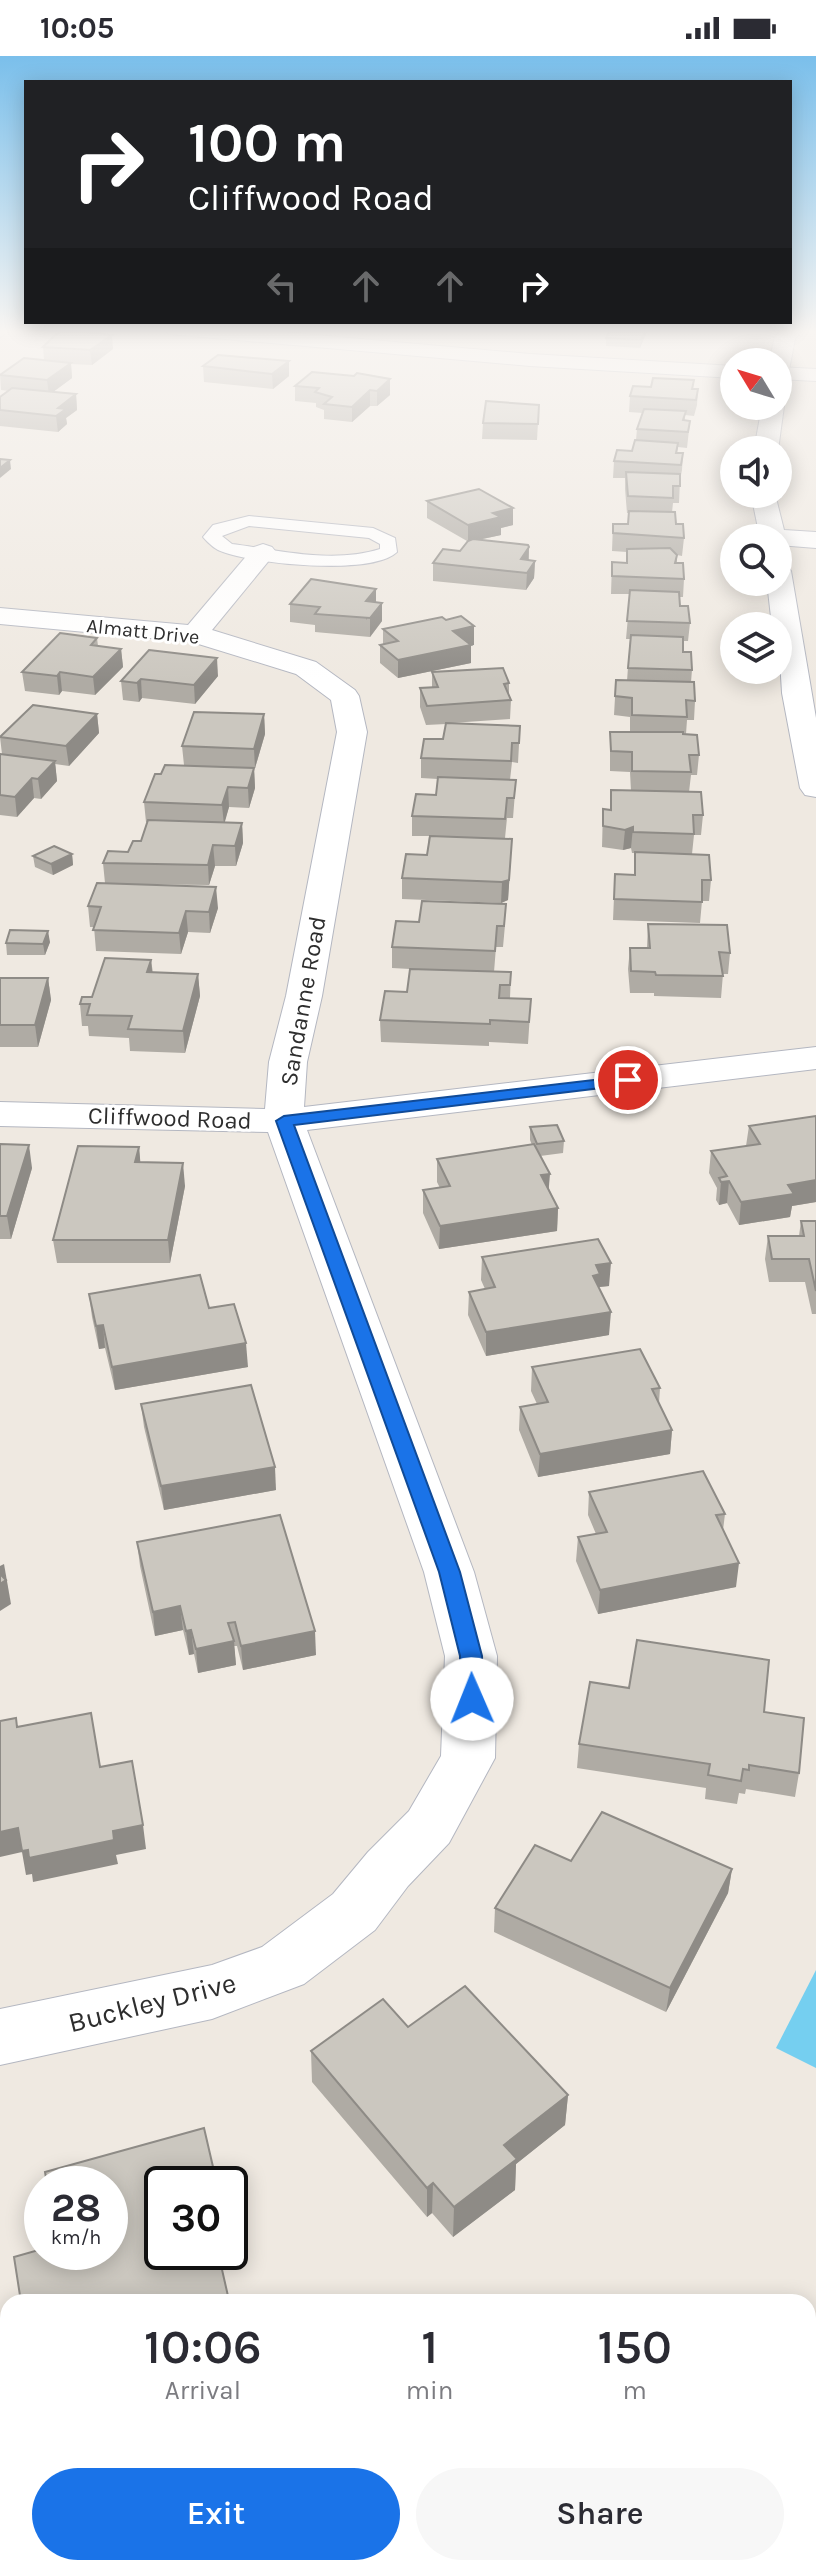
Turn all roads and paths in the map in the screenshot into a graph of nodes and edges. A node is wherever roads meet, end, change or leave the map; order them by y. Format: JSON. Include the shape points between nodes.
{"nodes":[{"id":1,"x":792,"y":539,"type":"edge"},
{"id":2,"x":816,"y":540,"type":"edge"},
{"id":3,"x":263,"y":552,"type":"junction"},
{"id":4,"x":784,"y":596,"type":"edge"},
{"id":5,"x":6,"y":623,"type":"edge"},
{"id":6,"x":195,"y":634,"type":"junction"},
{"id":7,"x":326,"y":681,"type":"joint"},
{"id":8,"x":806,"y":694,"type":"edge"},
{"id":9,"x":810,"y":730,"type":"edge"},
{"id":10,"x":816,"y":788,"type":"edge"},
{"id":11,"x":816,"y":1058,"type":"edge"},
{"id":12,"x":0,"y":1114,"type":"edge"},
{"id":13,"x":284,"y":1121,"type":"junction"},
{"id":14,"x":434,"y":1820,"type":"joint"},
{"id":15,"x":0,"y":2037,"type":"edge"}],
"edges":[{"from":1,"to":2,"type":"street"},
{"from":3,"to":3,"type":"lane","via":[[227,548],[212,537],[219,529],[249,521],[373,533],[389,542],[388,552],[367,561]]},
{"from":3,"to":6,"type":"street"},
{"from":4,"to":8,"type":"street"},
{"from":5,"to":6,"type":"street","name":"Almatt Drive"},
{"from":6,"to":7,"type":"street","name":"Almatt Drive","via":[[306,668]]},
{"from":7,"to":13,"type":"street","name":"Sandanne Road","via":[[345,696],[352,732],[288,1062]]},
{"from":8,"to":9,"type":"street"},
{"from":9,"to":10,"type":"street"},
{"from":11,"to":13,"type":"street","name":"Cliffwood Road"},
{"from":12,"to":13,"type":"street","name":"Cliffwood Road"},
{"from":13,"to":14,"type":"street","name":"Sandanne Road","via":[[449,1572],[471,1656],[468,1758]]},
{"from":14,"to":15,"type":"street","name":"Buckley Drive","via":[[354,1912],[283,1966],[212,1992]]}]}
